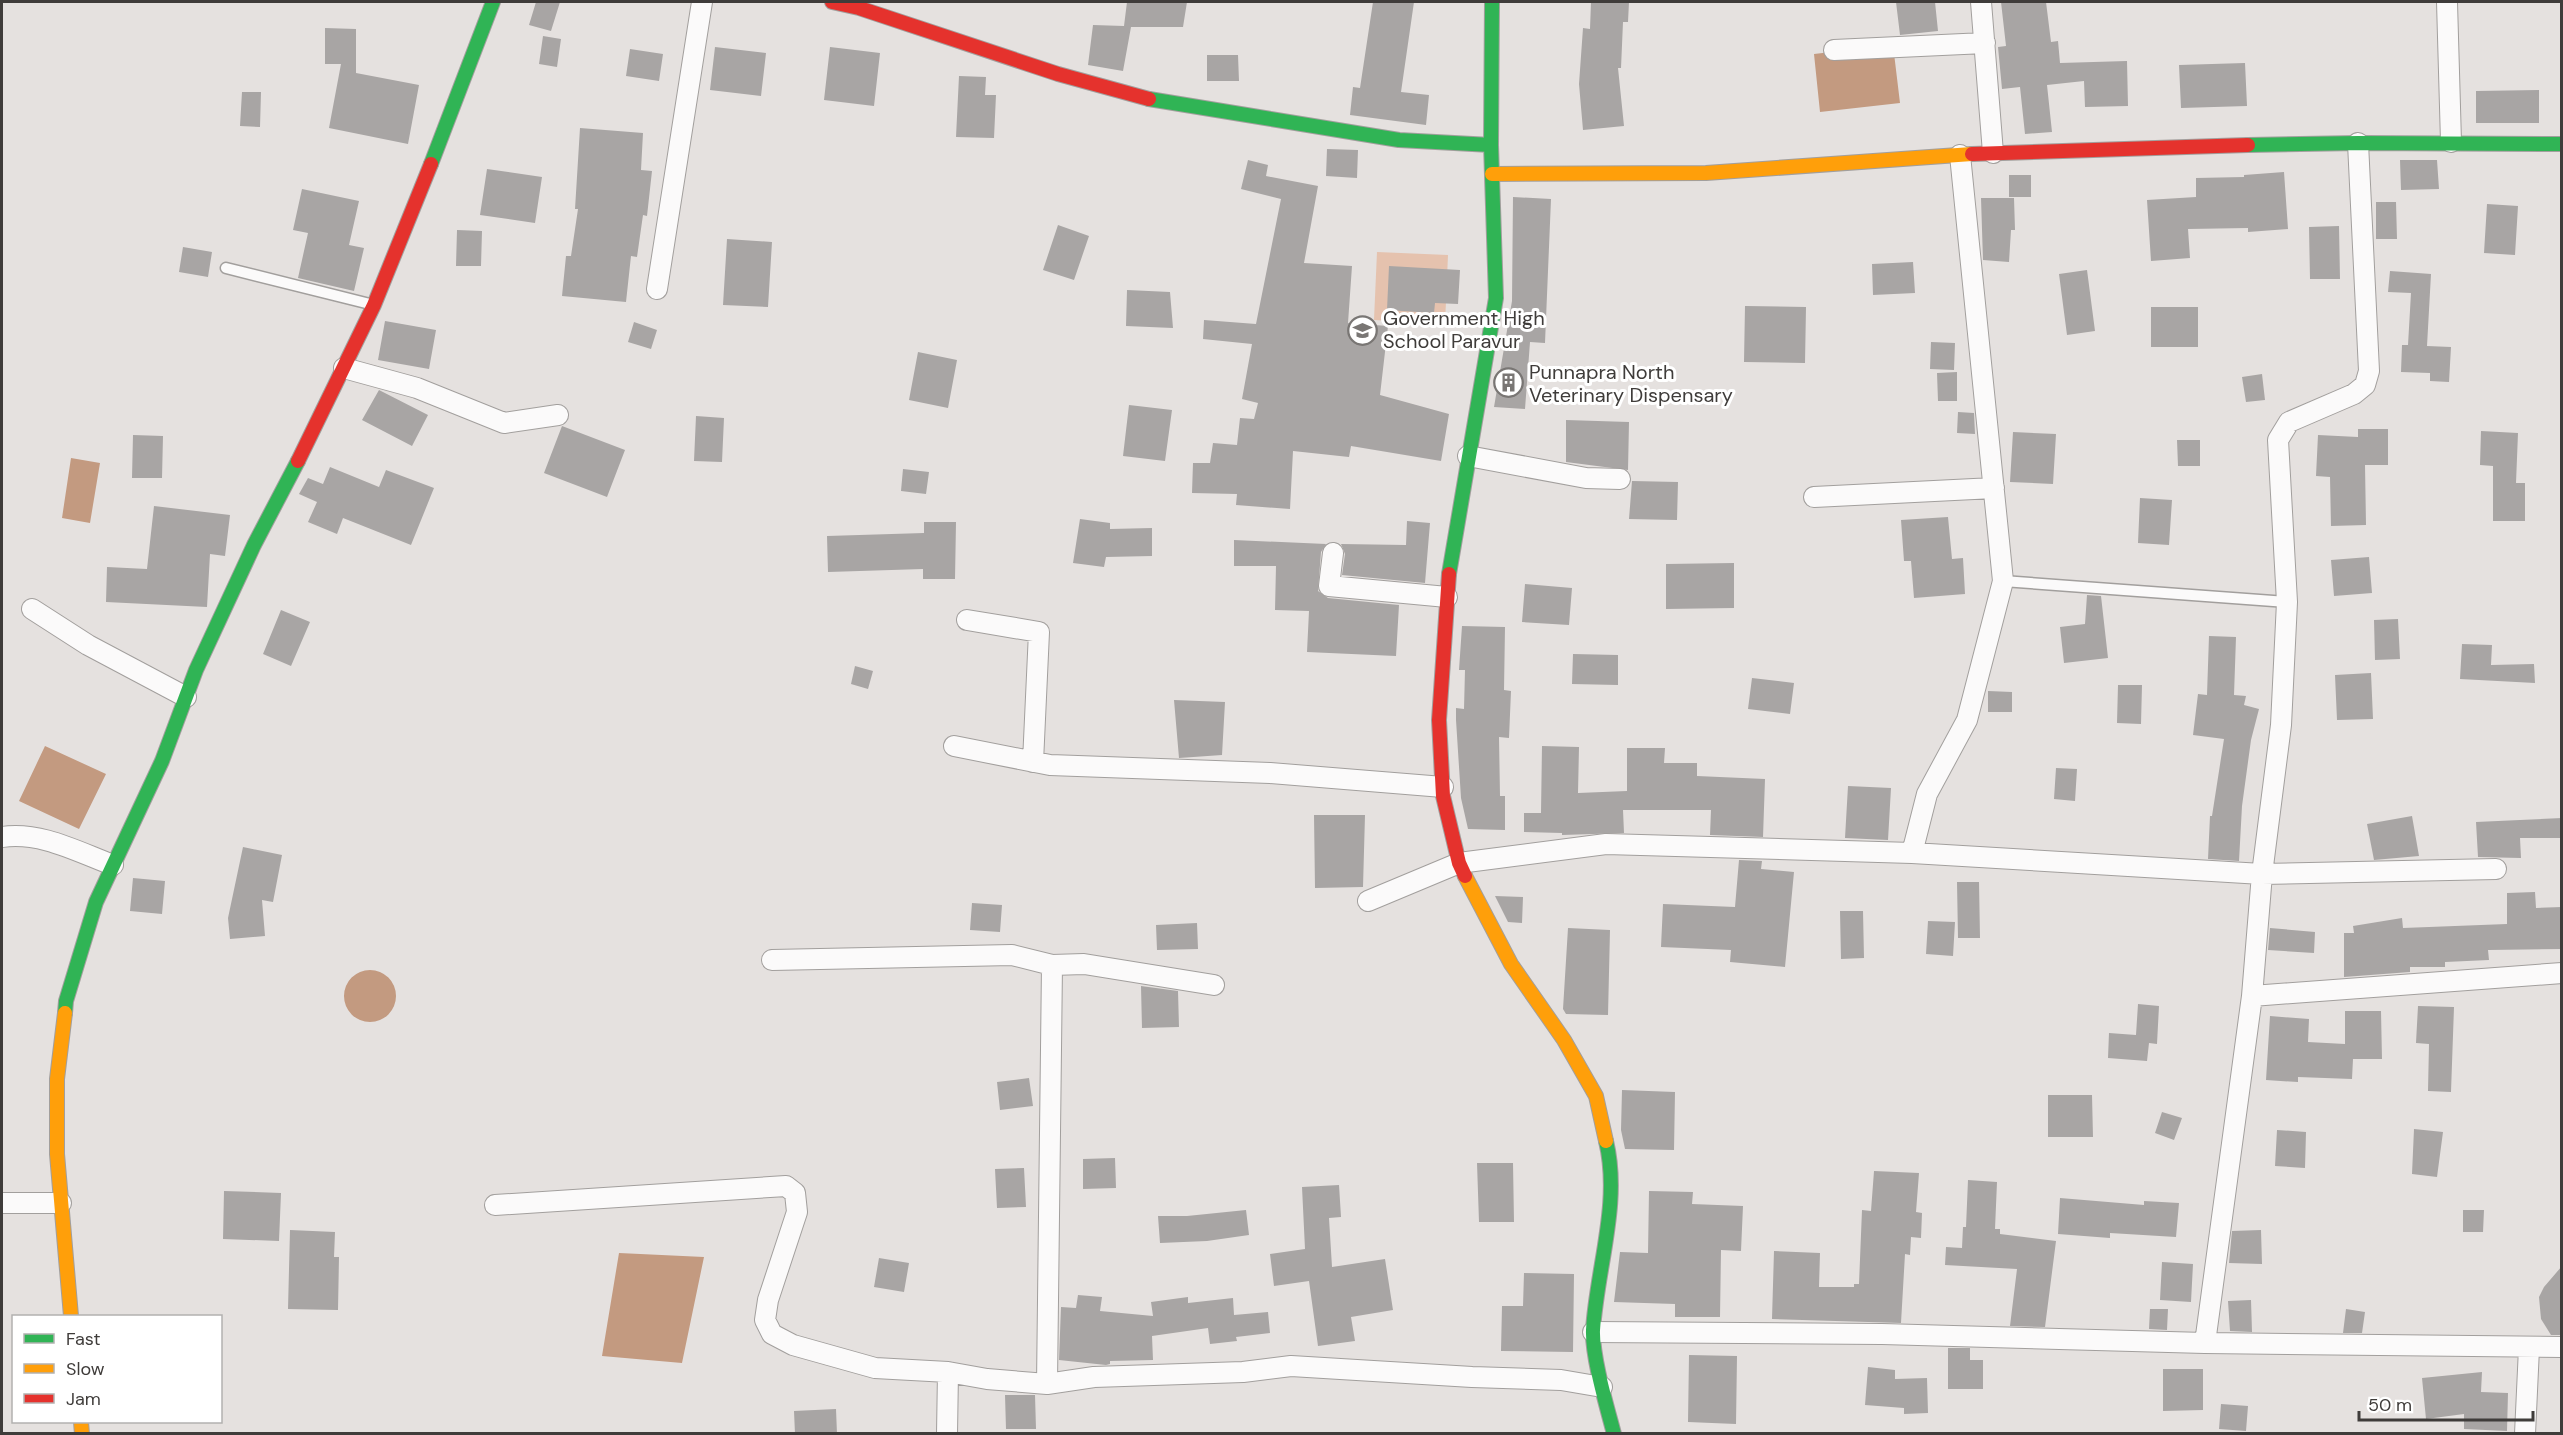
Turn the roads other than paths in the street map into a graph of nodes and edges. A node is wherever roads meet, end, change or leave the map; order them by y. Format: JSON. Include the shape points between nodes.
{"nodes":[{"id":1,"x":493,"y":2,"type":"edge"},
{"id":2,"x":702,"y":2,"type":"edge"},
{"id":3,"x":832,"y":2,"type":"edge"},
{"id":4,"x":1492,"y":2,"type":"edge"},
{"id":5,"x":1981,"y":2,"type":"edge"},
{"id":6,"x":2447,"y":2,"type":"edge"},
{"id":7,"x":1984,"y":44,"type":"junction"},
{"id":8,"x":1834,"y":50,"type":"dead end"},
{"id":9,"x":2358,"y":142,"type":"junction"},
{"id":10,"x":2451,"y":142,"type":"junction"},
{"id":11,"x":2562,"y":144,"type":"edge"},
{"id":12,"x":1491,"y":145,"type":"junction"},
{"id":13,"x":1993,"y":153,"type":"junction"},
{"id":14,"x":1960,"y":155,"type":"junction"},
{"id":15,"x":1492,"y":174,"type":"junction"},
{"id":16,"x":226,"y":268,"type":"dead end"},
{"id":17,"x":657,"y":289,"type":"dead end"},
{"id":18,"x":374,"y":305,"type":"junction"},
{"id":19,"x":344,"y":368,"type":"junction"},
{"id":20,"x":558,"y":415,"type":"dead end"},
{"id":21,"x":1468,"y":456,"type":"junction"},
{"id":22,"x":1620,"y":479,"type":"dead end"},
{"id":23,"x":1994,"y":488,"type":"junction"},
{"id":24,"x":1814,"y":497,"type":"dead end"},
{"id":25,"x":1333,"y":553,"type":"dead end"},
{"id":26,"x":2003,"y":581,"type":"junction"},
{"id":27,"x":1447,"y":597,"type":"junction"},
{"id":28,"x":2287,"y":602,"type":"junction"},
{"id":29,"x":32,"y":609,"type":"dead end"},
{"id":30,"x":967,"y":620,"type":"dead end"},
{"id":31,"x":186,"y":697,"type":"junction"},
{"id":32,"x":954,"y":747,"type":"dead end"},
{"id":33,"x":1033,"y":762,"type":"junction"},
{"id":34,"x":1443,"y":787,"type":"junction"},
{"id":35,"x":2,"y":837,"type":"edge"},
{"id":36,"x":1912,"y":853,"type":"junction"},
{"id":37,"x":1460,"y":863,"type":"junction"},
{"id":38,"x":113,"y":865,"type":"junction"},
{"id":39,"x":2496,"y":869,"type":"dead end"},
{"id":40,"x":2262,"y":874,"type":"junction"},
{"id":41,"x":1368,"y":901,"type":"dead end"},
{"id":42,"x":772,"y":960,"type":"dead end"},
{"id":43,"x":1052,"y":965,"type":"junction"},
{"id":44,"x":2562,"y":973,"type":"edge"},
{"id":45,"x":1215,"y":985,"type":"dead end"},
{"id":46,"x":2252,"y":996,"type":"junction"},
{"id":47,"x":2,"y":1203,"type":"edge"},
{"id":48,"x":61,"y":1203,"type":"junction"},
{"id":49,"x":495,"y":1204,"type":"dead end"},
{"id":50,"x":71,"y":1315,"type":"edge"},
{"id":51,"x":1593,"y":1332,"type":"junction"},
{"id":52,"x":2205,"y":1343,"type":"junction"},
{"id":53,"x":2562,"y":1347,"type":"edge"},
{"id":54,"x":2529,"y":1348,"type":"junction"},
{"id":55,"x":948,"y":1372,"type":"junction"},
{"id":56,"x":1047,"y":1384,"type":"junction"},
{"id":57,"x":1602,"y":1387,"type":"junction"},
{"id":58,"x":947,"y":1434,"type":"edge"},
{"id":59,"x":1614,"y":1434,"type":"edge"},
{"id":60,"x":2525,"y":1434,"type":"edge"}],
"edges":[{"from":1,"to":18,"type":"street"},
{"from":2,"to":17,"type":"street"},
{"from":3,"to":12,"type":"street","via":[[1144,98],[1399,140]]},
{"from":4,"to":12,"type":"street"},
{"from":5,"to":7,"type":"street"},
{"from":6,"to":10,"type":"street"},
{"from":7,"to":8,"type":"street"},
{"from":7,"to":13,"type":"street"},
{"from":9,"to":10,"type":"street"},
{"from":9,"to":13,"type":"street"},
{"from":9,"to":28,"type":"street","via":[[2369,371],[2366,385],[2289,422],[2278,440]]},
{"from":10,"to":11,"type":"street"},
{"from":12,"to":15,"type":"street"},
{"from":13,"to":14,"type":"street"},
{"from":14,"to":15,"type":"street","via":[[1706,173]]},
{"from":14,"to":23,"type":"street"},
{"from":15,"to":21,"type":"street","via":[[1496,298]]},
{"from":16,"to":18,"type":"lane"},
{"from":18,"to":19,"type":"street"},
{"from":19,"to":20,"type":"street","via":[[417,388],[504,423]]},
{"from":19,"to":31,"type":"street","via":[[254,545]]},
{"from":21,"to":22,"type":"street","via":[[1586,478]]},
{"from":21,"to":27,"type":"street"},
{"from":23,"to":24,"type":"street"},
{"from":23,"to":26,"type":"street"},
{"from":25,"to":27,"type":"street","via":[[1329,586]]},
{"from":26,"to":28,"type":"lane"},
{"from":26,"to":36,"type":"street","via":[[1967,720],[1927,794]]},
{"from":27,"to":34,"type":"street","via":[[1439,720]]},
{"from":28,"to":40,"type":"street","via":[[2281,726]]},
{"from":29,"to":31,"type":"street","via":[[88,645]]},
{"from":30,"to":33,"type":"street","via":[[1039,632]]},
{"from":31,"to":38,"type":"street","via":[[162,761]]},
{"from":32,"to":33,"type":"street"},
{"from":33,"to":34,"type":"street","via":[[1270,773]]},
{"from":34,"to":37,"type":"street"},
{"from":35,"to":38,"type":"street","via":[[43,838]]},
{"from":36,"to":37,"type":"street","via":[[1606,844]]},
{"from":36,"to":40,"type":"street"},
{"from":37,"to":41,"type":"street"},
{"from":37,"to":51,"type":"street","via":[[1511,964],[1564,1040],[1596,1096],[1608,1148],[1611,1193]]},
{"from":38,"to":48,"type":"street","via":[[96,902],[66,1001],[57,1079]]},
{"from":39,"to":40,"type":"street"},
{"from":40,"to":46,"type":"street"},
{"from":42,"to":43,"type":"street","via":[[1012,955]]},
{"from":43,"to":45,"type":"street","via":[[1084,964]]},
{"from":43,"to":56,"type":"street"},
{"from":44,"to":46,"type":"street"},
{"from":46,"to":52,"type":"street"},
{"from":47,"to":48,"type":"street"},
{"from":48,"to":50,"type":"street"},
{"from":49,"to":55,"type":"street","via":[[786,1186],[795,1193],[797,1212],[765,1313],[772,1334],[875,1368]]},
{"from":51,"to":52,"type":"street","via":[[1882,1334]]},
{"from":51,"to":57,"type":"street"},
{"from":52,"to":54,"type":"street"},
{"from":53,"to":54,"type":"street"},
{"from":54,"to":60,"type":"street"},
{"from":55,"to":56,"type":"street"},
{"from":55,"to":58,"type":"street"},
{"from":56,"to":57,"type":"street","via":[[1094,1377],[1243,1372],[1291,1366],[1561,1380]]},
{"from":57,"to":59,"type":"street"}]}
